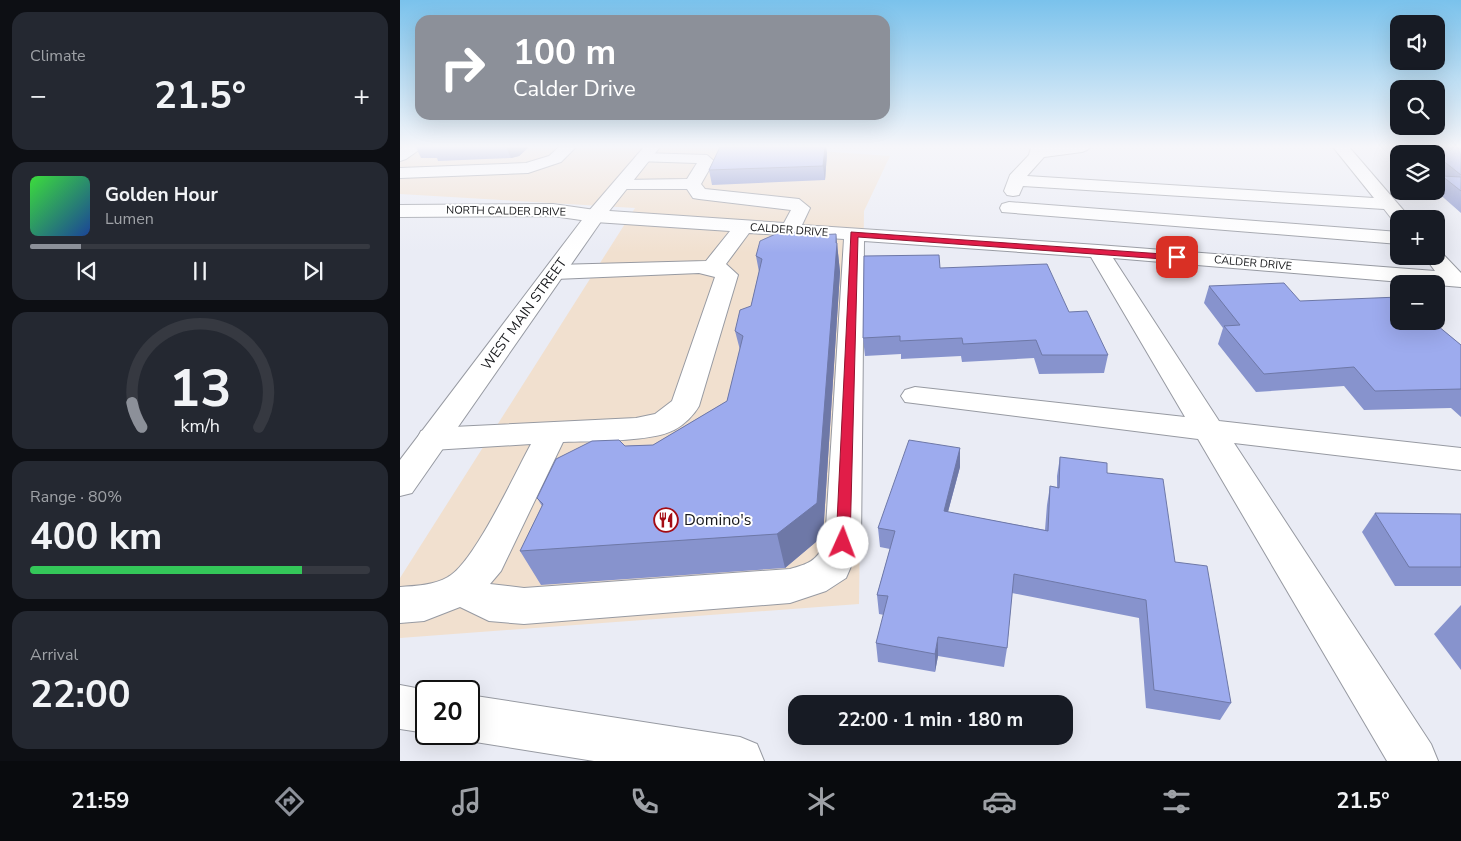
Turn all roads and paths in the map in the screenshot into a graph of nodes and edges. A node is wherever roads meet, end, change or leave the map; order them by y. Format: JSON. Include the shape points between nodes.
{"nodes":[{"id":1,"x":624,"y":183,"type":"edge"},
{"id":2,"x":1015,"y":183,"type":"edge"},
{"id":3,"x":1055,"y":183,"type":"edge"},
{"id":4,"x":1372,"y":183,"type":"edge"},
{"id":5,"x":692,"y":184,"type":"joint"},
{"id":6,"x":622,"y":185,"type":"junction"},
{"id":7,"x":730,"y":198,"type":"junction"},
{"id":8,"x":1390,"y":204,"type":"junction"},
{"id":9,"x":1008,"y":208,"type":"junction"},
{"id":10,"x":400,"y":210,"type":"edge"},
{"id":11,"x":1395,"y":210,"type":"edge"},
{"id":12,"x":596,"y":216,"type":"junction"},
{"id":13,"x":707,"y":224,"type":"junction"},
{"id":14,"x":400,"y":226,"type":"edge"},
{"id":15,"x":744,"y":226,"type":"junction"},
{"id":16,"x":790,"y":230,"type":"junction"},
{"id":17,"x":854,"y":234,"type":"junction"},
{"id":18,"x":1390,"y":237,"type":"edge"},
{"id":19,"x":1002,"y":244,"type":"junction"},
{"id":20,"x":1098,"y":251,"type":"junction"},
{"id":21,"x":1443,"y":265,"type":"edge"},
{"id":22,"x":712,"y":268,"type":"junction"},
{"id":23,"x":556,"y":272,"type":"junction"},
{"id":24,"x":1458,"y":280,"type":"edge"},
{"id":25,"x":915,"y":396,"type":"dead end"},
{"id":26,"x":1209,"y":430,"type":"junction"},
{"id":27,"x":552,"y":432,"type":"junction"},
{"id":28,"x":432,"y":439,"type":"junction"},
{"id":29,"x":1461,"y":459,"type":"edge"},
{"id":30,"x":400,"y":484,"type":"edge"},
{"id":31,"x":463,"y":589,"type":"junction"},
{"id":32,"x":400,"y":605,"type":"edge"},
{"id":33,"x":400,"y":707,"type":"edge"},
{"id":34,"x":415,"y":710,"type":"edge"},
{"id":35,"x":480,"y":720,"type":"edge"},
{"id":36,"x":740,"y":761,"type":"edge"},
{"id":37,"x":1414,"y":761,"type":"edge"}],
"edges":[{"from":1,"to":6,"type":"street","name":"WEST MAIN STREET"},
{"from":2,"to":9,"type":"street"},
{"from":3,"to":8,"type":"street"},
{"from":4,"to":8,"type":"street"},
{"from":5,"to":6,"type":"street"},
{"from":5,"to":7,"type":"street","via":[[699,194]]},
{"from":6,"to":12,"type":"street","name":"WEST MAIN STREET"},
{"from":7,"to":13,"type":"street"},
{"from":7,"to":16,"type":"street","via":[[793,203],[801,208]]},
{"from":8,"to":11,"type":"street"},
{"from":9,"to":18,"type":"street"},
{"from":9,"to":19,"type":"street"},
{"from":10,"to":12,"type":"street","name":"NORTH CALDER DRIVE","via":[[553,210]]},
{"from":12,"to":13,"type":"street","name":"CALDER DRIVE"},
{"from":12,"to":14,"type":"street","name":"NORTH CALDER DRIVE","via":[[535,227]]},
{"from":12,"to":23,"type":"street","name":"WEST MAIN STREET"},
{"from":13,"to":15,"type":"street","name":"CALDER DRIVE"},
{"from":15,"to":16,"type":"street","name":"CALDER DRIVE"},
{"from":15,"to":22,"type":"street"},
{"from":16,"to":17,"type":"street","name":"CALDER DRIVE"},
{"from":17,"to":19,"type":"street","name":"CALDER DRIVE"},
{"from":17,"to":31,"type":"street","via":[[843,543],[833,567],[813,579],[790,586],[524,606],[489,603]]},
{"from":19,"to":20,"type":"street","name":"CALDER DRIVE"},
{"from":20,"to":24,"type":"street","name":"CALDER DRIVE"},
{"from":20,"to":26,"type":"street"},
{"from":21,"to":24,"type":"street"},
{"from":22,"to":23,"type":"street"},
{"from":22,"to":27,"type":"street","via":[[727,275],[685,406],[664,423],[636,428]]},
{"from":23,"to":28,"type":"street","name":"WEST MAIN STREET"},
{"from":25,"to":26,"type":"street"},
{"from":26,"to":29,"type":"street"},
{"from":26,"to":37,"type":"street"},
{"from":27,"to":28,"type":"street"},
{"from":27,"to":31,"type":"street","via":[[488,560]]},
{"from":28,"to":30,"type":"street","name":"WEST MAIN STREET"},
{"from":31,"to":32,"type":"street","via":[[424,603]]},
{"from":33,"to":34,"type":"street"},
{"from":35,"to":36,"type":"street"}]}
